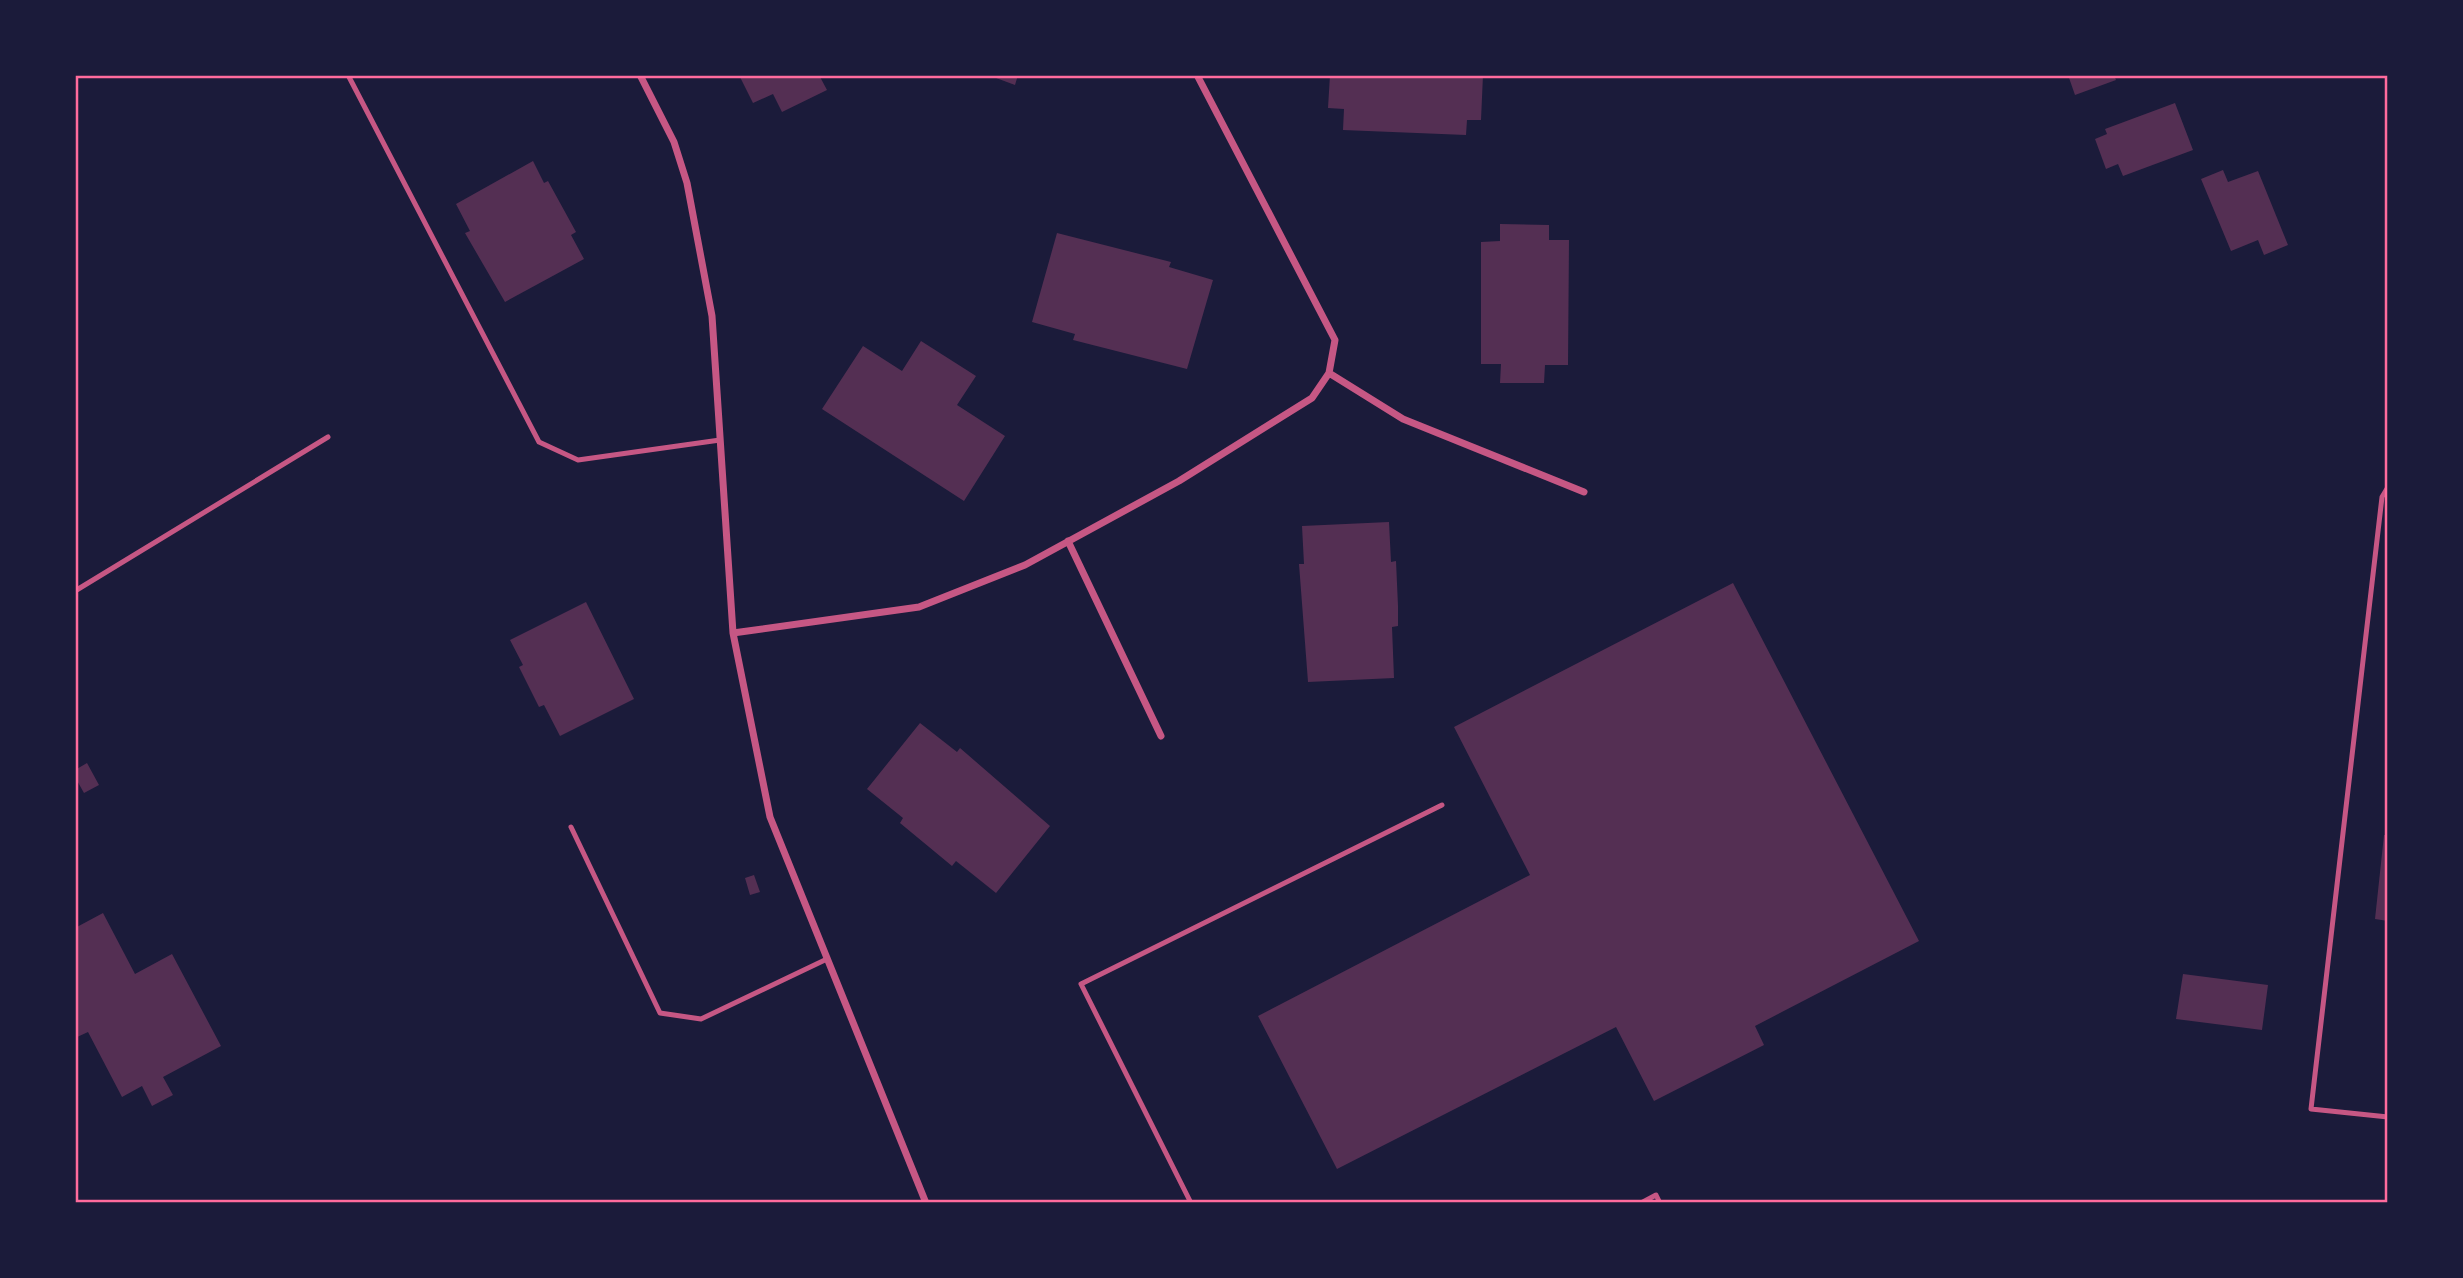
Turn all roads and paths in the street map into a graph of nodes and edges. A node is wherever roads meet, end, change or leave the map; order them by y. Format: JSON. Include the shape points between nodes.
{"nodes":[{"id":1,"x":348,"y":75,"type":"edge"},
{"id":2,"x":640,"y":75,"type":"edge"},
{"id":3,"x":1197,"y":75,"type":"edge"},
{"id":4,"x":1329,"y":373,"type":"junction"},
{"id":5,"x":328,"y":437,"type":"dead end"},
{"id":6,"x":720,"y":440,"type":"junction"},
{"id":7,"x":2388,"y":487,"type":"edge"},
{"id":8,"x":1584,"y":492,"type":"dead end"},
{"id":9,"x":1068,"y":541,"type":"junction"},
{"id":10,"x":75,"y":591,"type":"edge"},
{"id":11,"x":733,"y":633,"type":"junction"},
{"id":12,"x":1161,"y":736,"type":"dead end"},
{"id":13,"x":1441,"y":805,"type":"dead end"},
{"id":14,"x":572,"y":827,"type":"dead end"},
{"id":15,"x":827,"y":959,"type":"junction"},
{"id":16,"x":2388,"y":1117,"type":"edge"},
{"id":17,"x":926,"y":1203,"type":"edge"},
{"id":18,"x":1191,"y":1203,"type":"edge"},
{"id":19,"x":1641,"y":1203,"type":"edge"},
{"id":20,"x":1660,"y":1203,"type":"edge"}],
"edges":[{"from":1,"to":6,"type":"lane","via":[[539,442],[578,460]]},
{"from":2,"to":6,"type":"street","via":[[674,142],[687,183],[712,316]]},
{"from":3,"to":4,"type":"street","via":[[1335,340]]},
{"from":4,"to":8,"type":"street","via":[[1403,419]]},
{"from":4,"to":9,"type":"street","via":[[1312,398],[1179,481]]},
{"from":5,"to":10,"type":"lane"},
{"from":6,"to":11,"type":"street"},
{"from":7,"to":16,"type":"lane","via":[[2382,497],[2311,1109]]},
{"from":9,"to":11,"type":"street","via":[[1025,565],[919,607]]},
{"from":9,"to":12,"type":"street"},
{"from":11,"to":15,"type":"street","via":[[770,817]]},
{"from":13,"to":18,"type":"lane","via":[[1081,984]]},
{"from":14,"to":15,"type":"lane","via":[[660,1013],[701,1019]]},
{"from":15,"to":17,"type":"street"},
{"from":19,"to":20,"type":"lane","via":[[1656,1195]]}]}
